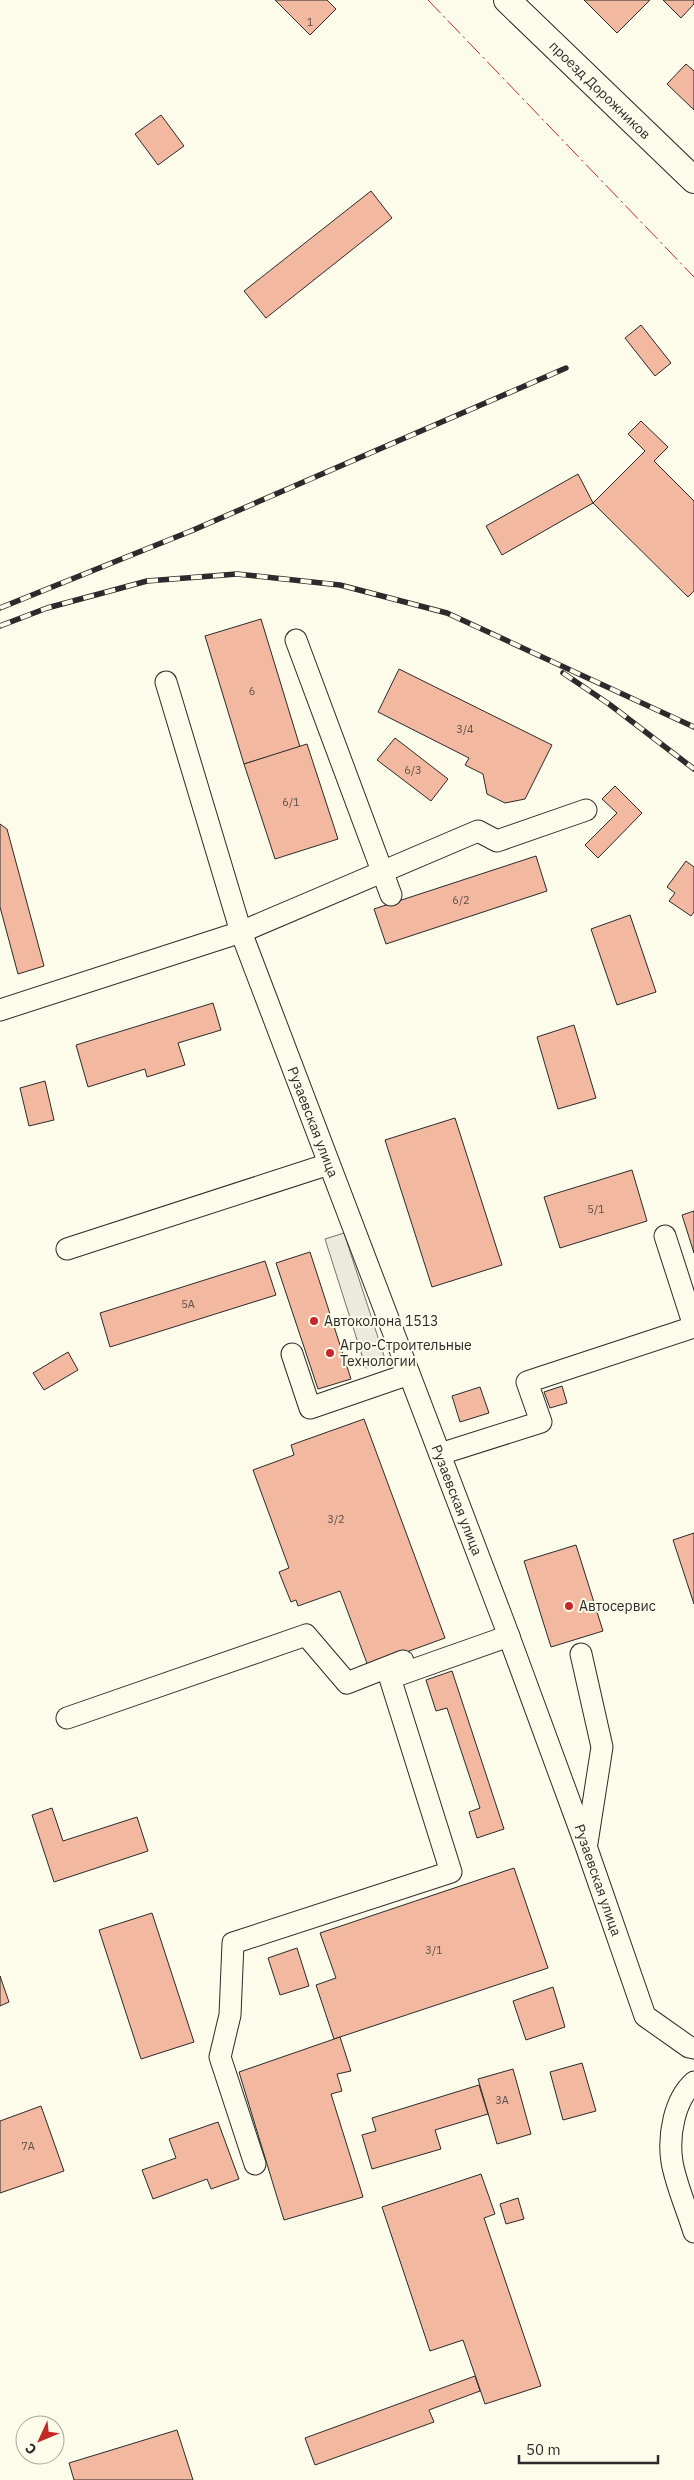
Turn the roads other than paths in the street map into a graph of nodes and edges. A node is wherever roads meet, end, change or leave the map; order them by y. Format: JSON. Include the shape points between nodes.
{"nodes":[{"id":1,"x":507,"y":0,"type":"edge"},
{"id":2,"x":694,"y":180,"type":"edge"},
{"id":3,"x":296,"y":640,"type":"dead end"},
{"id":4,"x":166,"y":682,"type":"dead end"},
{"id":5,"x":586,"y":810,"type":"dead end"},
{"id":6,"x":383,"y":872,"type":"junction"},
{"id":7,"x":391,"y":895,"type":"dead end"},
{"id":8,"x":240,"y":932,"type":"junction"},
{"id":9,"x":0,"y":1010,"type":"edge"},
{"id":10,"x":329,"y":1164,"type":"junction"},
{"id":11,"x":665,"y":1236,"type":"dead end"},
{"id":12,"x":67,"y":1249,"type":"dead end"},
{"id":13,"x":694,"y":1326,"type":"edge"},
{"id":14,"x":292,"y":1354,"type":"dead end"},
{"id":15,"x":409,"y":1374,"type":"junction"},
{"id":16,"x":440,"y":1454,"type":"junction"},
{"id":17,"x":506,"y":1629,"type":"junction"},
{"id":18,"x":582,"y":1654,"type":"dead end"},
{"id":19,"x":66,"y":1718,"type":"dead end"},
{"id":20,"x":586,"y":1846,"type":"junction"},
{"id":21,"x":694,"y":2048,"type":"edge"},
{"id":22,"x":694,"y":2082,"type":"edge"},
{"id":23,"x":255,"y":2164,"type":"dead end"},
{"id":24,"x":694,"y":2232,"type":"edge"}],
"edges":[{"from":1,"to":2,"type":"main road","name":"проезд Дорожников"},
{"from":3,"to":6,"type":"street"},
{"from":4,"to":8,"type":"street","name":"Рузаевская улица"},
{"from":5,"to":6,"type":"street","via":[[497,841],[478,831]]},
{"from":6,"to":7,"type":"street"},
{"from":6,"to":8,"type":"street"},
{"from":8,"to":9,"type":"street"},
{"from":8,"to":10,"type":"street","name":"Рузаевская улица"},
{"from":10,"to":12,"type":"street"},
{"from":10,"to":15,"type":"street","name":"Рузаевская улица"},
{"from":11,"to":13,"type":"street"},
{"from":13,"to":16,"type":"street","via":[[527,1382],[541,1422]]},
{"from":14,"to":15,"type":"street","via":[[310,1408]]},
{"from":15,"to":16,"type":"street","name":"Рузаевская улица"},
{"from":16,"to":17,"type":"street","name":"Рузаевская улица"},
{"from":17,"to":19,"type":"street","via":[[347,1683],[306,1635]]},
{"from":17,"to":20,"type":"street","name":"Рузаевская улица"},
{"from":17,"to":23,"type":"street","via":[[390,1678],[451,1872],[233,1943],[230,2015],[220,2057]]},
{"from":18,"to":20,"type":"street","via":[[602,1748]]},
{"from":20,"to":21,"type":"street","name":"Рузаевская улица","via":[[645,2016]]},
{"from":22,"to":24,"type":"street","via":[[673,2116],[672,2161]]}]}
